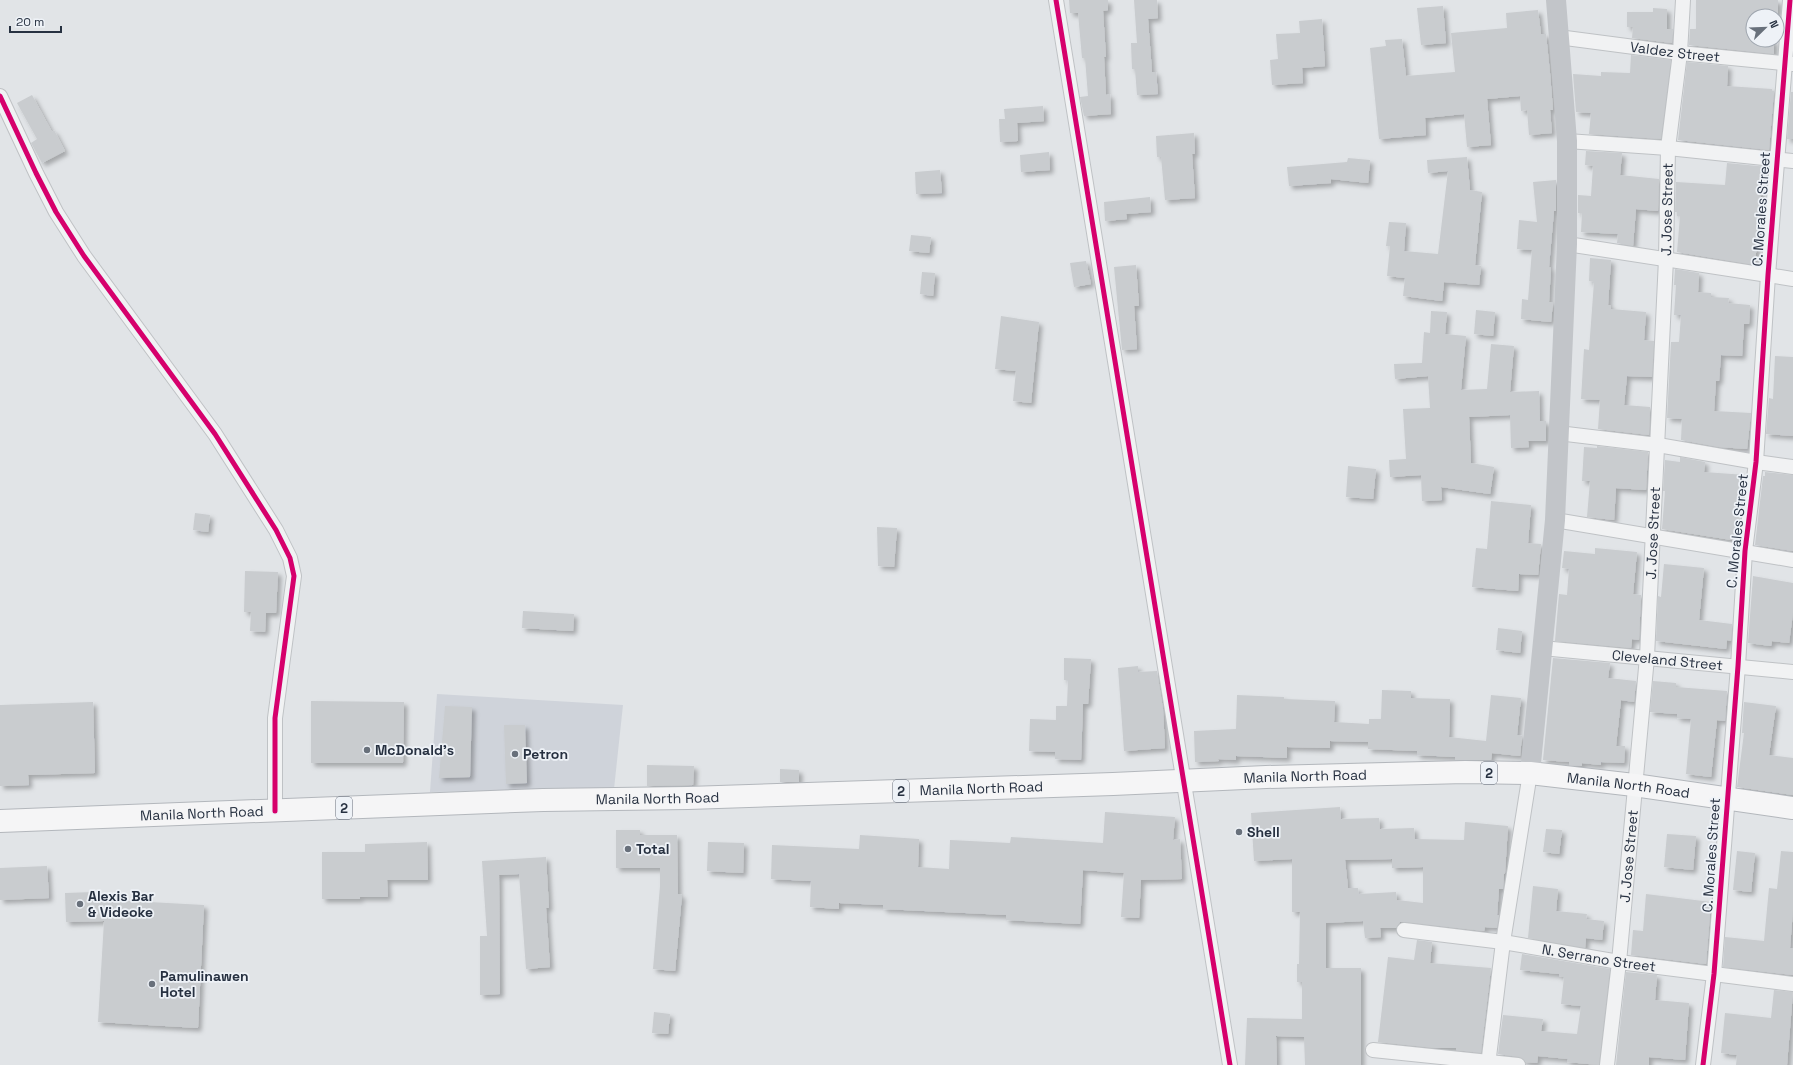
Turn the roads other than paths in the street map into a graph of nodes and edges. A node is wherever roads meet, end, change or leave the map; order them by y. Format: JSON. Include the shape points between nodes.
{"nodes":[{"id":1,"x":1056,"y":0,"type":"edge"},
{"id":2,"x":1556,"y":0,"type":"edge"},
{"id":3,"x":1683,"y":0,"type":"edge"},
{"id":4,"x":1790,"y":0,"type":"edge"},
{"id":5,"x":1558,"y":37,"type":"junction"},
{"id":6,"x":1680,"y":53,"type":"junction"},
{"id":7,"x":1789,"y":63,"type":"edge"},
{"id":8,"x":0,"y":96,"type":"edge"},
{"id":9,"x":1567,"y":141,"type":"junction"},
{"id":10,"x":1668,"y":148,"type":"junction"},
{"id":11,"x":1776,"y":159,"type":"junction"},
{"id":12,"x":1793,"y":161,"type":"edge"},
{"id":13,"x":1567,"y":244,"type":"junction"},
{"id":14,"x":1666,"y":259,"type":"junction"},
{"id":15,"x":1768,"y":275,"type":"junction"},
{"id":16,"x":1793,"y":278,"type":"edge"},
{"id":17,"x":1558,"y":433,"type":"junction"},
{"id":18,"x":1658,"y":445,"type":"junction"},
{"id":19,"x":1756,"y":462,"type":"junction"},
{"id":20,"x":1793,"y":467,"type":"edge"},
{"id":21,"x":1555,"y":520,"type":"junction"},
{"id":22,"x":1652,"y":535,"type":"junction"},
{"id":23,"x":1745,"y":551,"type":"junction"},
{"id":24,"x":1793,"y":560,"type":"edge"},
{"id":25,"x":1542,"y":648,"type":"junction"},
{"id":26,"x":1647,"y":657,"type":"junction"},
{"id":27,"x":1738,"y":666,"type":"junction"},
{"id":28,"x":1793,"y":672,"type":"edge"},
{"id":29,"x":1530,"y":773,"type":"junction"},
{"id":30,"x":1183,"y":780,"type":"junction"},
{"id":31,"x":1634,"y":785,"type":"junction"},
{"id":32,"x":1728,"y":799,"type":"junction"},
{"id":33,"x":1793,"y":808,"type":"edge"},
{"id":34,"x":275,"y":811,"type":"junction"},
{"id":35,"x":0,"y":820,"type":"edge"},
{"id":36,"x":1404,"y":930,"type":"dead end"},
{"id":37,"x":1503,"y":942,"type":"junction"},
{"id":38,"x":1619,"y":962,"type":"junction"},
{"id":39,"x":1714,"y":974,"type":"junction"},
{"id":40,"x":1793,"y":984,"type":"edge"},
{"id":41,"x":1373,"y":1050,"type":"dead end"},
{"id":42,"x":1489,"y":1063,"type":"edge"},
{"id":43,"x":1230,"y":1065,"type":"edge"},
{"id":44,"x":1518,"y":1065,"type":"edge"},
{"id":45,"x":1607,"y":1065,"type":"edge"},
{"id":46,"x":1703,"y":1065,"type":"edge"}],
"edges":[{"from":1,"to":30,"type":"street"},
{"from":2,"to":5,"type":"main road"},
{"from":3,"to":6,"type":"street","name":"J. Jose Street"},
{"from":4,"to":7,"type":"street","name":"C. Morales Street"},
{"from":5,"to":6,"type":"street","name":"Valdez Street"},
{"from":5,"to":9,"type":"main road"},
{"from":6,"to":7,"type":"street","name":"Valdez Street"},
{"from":6,"to":10,"type":"street","name":"J. Jose Street"},
{"from":7,"to":11,"type":"street","name":"C. Morales Street"},
{"from":8,"to":34,"type":"street","via":[[56,212],[84,256],[214,434],[276,530],[290,558],[294,576],[275,718]]},
{"from":9,"to":10,"type":"street"},
{"from":9,"to":13,"type":"main road"},
{"from":10,"to":11,"type":"street"},
{"from":10,"to":14,"type":"street","name":"J. Jose Street"},
{"from":11,"to":12,"type":"street"},
{"from":11,"to":15,"type":"street","name":"C. Morales Street"},
{"from":13,"to":14,"type":"street"},
{"from":13,"to":17,"type":"main road"},
{"from":14,"to":15,"type":"street"},
{"from":14,"to":18,"type":"street","name":"J. Jose Street"},
{"from":15,"to":16,"type":"street"},
{"from":15,"to":19,"type":"street","name":"C. Morales Street"},
{"from":17,"to":18,"type":"street"},
{"from":17,"to":21,"type":"main road"},
{"from":18,"to":19,"type":"street"},
{"from":18,"to":22,"type":"street","name":"J. Jose Street"},
{"from":19,"to":20,"type":"street"},
{"from":19,"to":23,"type":"street","name":"C. Morales Street"},
{"from":21,"to":22,"type":"street"},
{"from":21,"to":25,"type":"main road"},
{"from":22,"to":23,"type":"street"},
{"from":22,"to":26,"type":"street","name":"J. Jose Street"},
{"from":23,"to":24,"type":"street"},
{"from":23,"to":27,"type":"street","name":"C. Morales Street"},
{"from":25,"to":26,"type":"street","name":"Cleveland Street"},
{"from":25,"to":29,"type":"main road"},
{"from":26,"to":27,"type":"street","name":"Cleveland Street"},
{"from":26,"to":31,"type":"street","name":"J. Jose Street"},
{"from":27,"to":28,"type":"street","name":"Cleveland Street"},
{"from":27,"to":32,"type":"street","name":"C. Morales Street"},
{"from":29,"to":30,"type":"highway","name":"Manila North Road","number":"2","via":[[1466,772]]},
{"from":29,"to":31,"type":"highway","name":"Manila North Road","number":"2"},
{"from":29,"to":37,"type":"street"},
{"from":30,"to":34,"type":"highway","name":"Manila North Road","number":"2"},
{"from":30,"to":43,"type":"street"},
{"from":31,"to":32,"type":"highway","name":"Manila North Road","number":"2"},
{"from":31,"to":38,"type":"street","name":"J. Jose Street"},
{"from":32,"to":33,"type":"highway","name":"Manila North Road","number":"2"},
{"from":32,"to":39,"type":"street","name":"C. Morales Street"},
{"from":34,"to":35,"type":"highway","name":"Manila North Road","number":"2"},
{"from":36,"to":37,"type":"street","name":"N. Serrano Street"},
{"from":37,"to":38,"type":"street","name":"N. Serrano Street"},
{"from":37,"to":42,"type":"street"},
{"from":38,"to":39,"type":"street","name":"N. Serrano Street"},
{"from":38,"to":45,"type":"street","name":"J. Jose Street"},
{"from":39,"to":40,"type":"street","name":"N. Serrano Street"},
{"from":39,"to":46,"type":"street","name":"C. Morales Street"},
{"from":41,"to":42,"type":"street"},
{"from":42,"to":44,"type":"street"}]}
